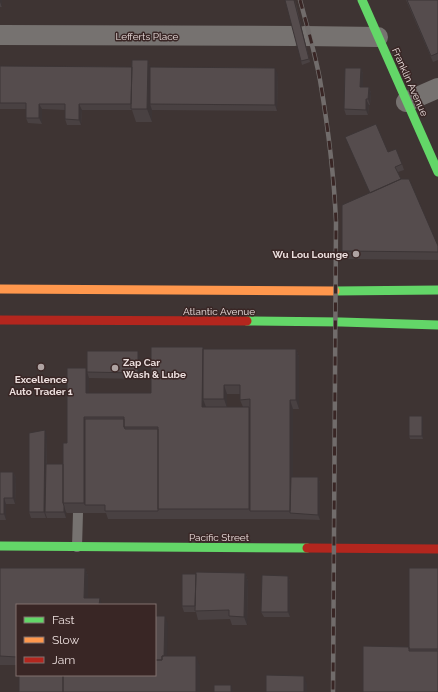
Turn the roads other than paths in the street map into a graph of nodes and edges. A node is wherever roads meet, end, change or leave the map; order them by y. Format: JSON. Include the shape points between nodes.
{"nodes":[{"id":1,"x":362,"y":0,"type":"edge"},
{"id":2,"x":0,"y":35,"type":"edge"},
{"id":3,"x":378,"y":37,"type":"junction"},
{"id":4,"x":438,"y":88,"type":"edge"},
{"id":5,"x":406,"y":102,"type":"junction"},
{"id":6,"x":438,"y":172,"type":"edge"},
{"id":7,"x":0,"y":289,"type":"edge"},
{"id":8,"x":438,"y":290,"type":"edge"},
{"id":9,"x":0,"y":320,"type":"edge"},
{"id":10,"x":438,"y":325,"type":"edge"},
{"id":11,"x":78,"y":513,"type":"edge"},
{"id":12,"x":0,"y":546,"type":"edge"},
{"id":13,"x":77,"y":547,"type":"junction"},
{"id":14,"x":438,"y":549,"type":"edge"}],
"edges":[{"from":1,"to":3,"type":"main road","name":"Franklin Avenue"},
{"from":2,"to":3,"type":"street","name":"Lefferts Place"},
{"from":3,"to":5,"type":"main road","name":"Franklin Avenue"},
{"from":4,"to":5,"type":"street"},
{"from":5,"to":6,"type":"main road","name":"Franklin Avenue"},
{"from":7,"to":8,"type":"main road","name":"Atlantic Avenue"},
{"from":9,"to":10,"type":"main road","name":"Atlantic Avenue"},
{"from":11,"to":13,"type":"lane"},
{"from":12,"to":13,"type":"main road","name":"Pacific Street"},
{"from":13,"to":14,"type":"main road","name":"Pacific Street"}]}
